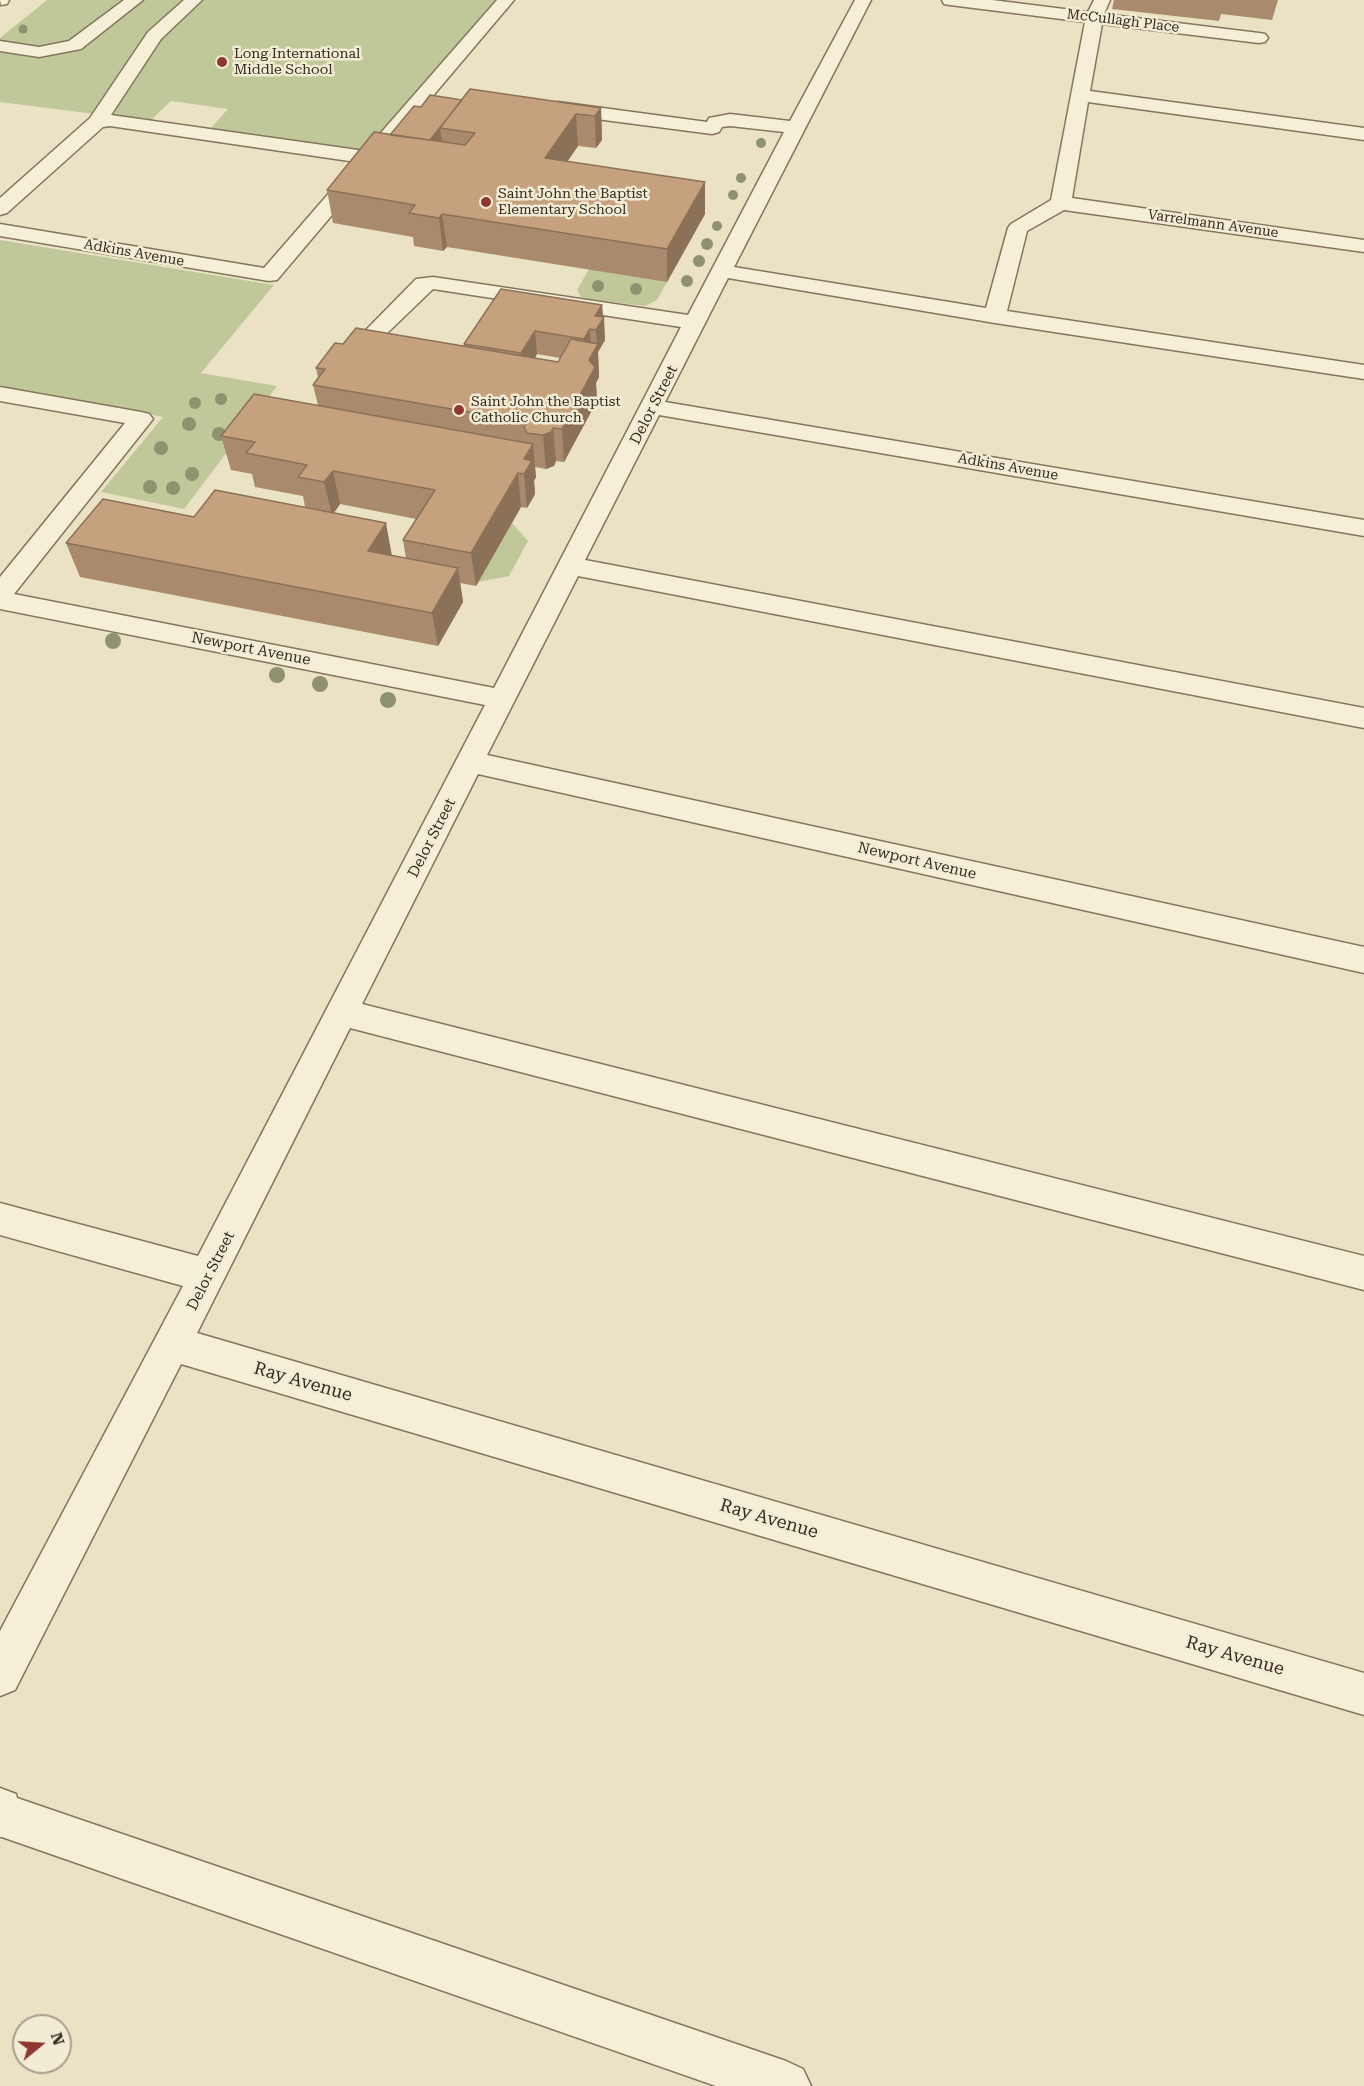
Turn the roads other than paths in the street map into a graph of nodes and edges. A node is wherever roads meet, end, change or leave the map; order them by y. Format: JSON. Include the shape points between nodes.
{"nodes":[{"id":1,"x":135,"y":0,"type":"edge"},
{"id":2,"x":194,"y":0,"type":"edge"},
{"id":3,"x":506,"y":0,"type":"edge"},
{"id":4,"x":863,"y":0,"type":"edge"},
{"id":5,"x":951,"y":0,"type":"edge"},
{"id":6,"x":1098,"y":9,"type":"edge"},
{"id":7,"x":1259,"y":38,"type":"dead end"},
{"id":8,"x":0,"y":46,"type":"edge"},
{"id":9,"x":1080,"y":96,"type":"junction"},
{"id":10,"x":546,"y":106,"type":"edge"},
{"id":11,"x":97,"y":122,"type":"junction"},
{"id":12,"x":797,"y":128,"type":"junction"},
{"id":13,"x":1364,"y":134,"type":"edge"},
{"id":14,"x":370,"y":158,"type":"junction"},
{"id":15,"x":1061,"y":203,"type":"junction"},
{"id":16,"x":0,"y":209,"type":"edge"},
{"id":17,"x":0,"y":230,"type":"edge"},
{"id":18,"x":1364,"y":246,"type":"edge"},
{"id":19,"x":723,"y":271,"type":"junction"},
{"id":20,"x":995,"y":316,"type":"junction"},
{"id":21,"x":696,"y":323,"type":"junction"},
{"id":22,"x":372,"y":336,"type":"edge"},
{"id":23,"x":1364,"y":372,"type":"edge"},
{"id":24,"x":0,"y":394,"type":"edge"},
{"id":25,"x":653,"y":406,"type":"junction"},
{"id":26,"x":1364,"y":528,"type":"edge"},
{"id":27,"x":571,"y":566,"type":"junction"},
{"id":28,"x":0,"y":594,"type":"edge"},
{"id":29,"x":0,"y":600,"type":"edge"},
{"id":30,"x":502,"y":699,"type":"junction"},
{"id":31,"x":1364,"y":718,"type":"edge"},
{"id":32,"x":470,"y":762,"type":"junction"},
{"id":33,"x":1364,"y":960,"type":"edge"},
{"id":34,"x":343,"y":1013,"type":"junction"},
{"id":35,"x":0,"y":1220,"type":"edge"},
{"id":36,"x":1364,"y":1273,"type":"edge"},
{"id":37,"x":208,"y":1276,"type":"junction"},
{"id":38,"x":174,"y":1344,"type":"junction"},
{"id":39,"x":0,"y":1675,"type":"edge"},
{"id":40,"x":1364,"y":1694,"type":"edge"},
{"id":41,"x":0,"y":1810,"type":"edge"},
{"id":42,"x":786,"y":2086,"type":"edge"}],
"edges":[{"from":1,"to":8,"type":"street","via":[[75,45],[39,52]]},
{"from":2,"to":11,"type":"street","via":[[154,36]]},
{"from":3,"to":14,"type":"street"},
{"from":4,"to":12,"type":"street","name":"Delor Street"},
{"from":5,"to":6,"type":"street","name":"McCullagh Place"},
{"from":6,"to":7,"type":"street","name":"McCullagh Place"},
{"from":6,"to":9,"type":"street"},
{"from":9,"to":13,"type":"street"},
{"from":9,"to":15,"type":"street"},
{"from":10,"to":12,"type":"street","via":[[712,128],[716,122],[730,120]]},
{"from":11,"to":14,"type":"street","via":[[110,120]]},
{"from":11,"to":16,"type":"street"},
{"from":12,"to":19,"type":"street","name":"Delor Street"},
{"from":14,"to":17,"type":"street","name":"Adkins Avenue","via":[[269,275]]},
{"from":15,"to":18,"type":"street","name":"Varrelmann Avenue"},
{"from":15,"to":20,"type":"street","via":[[1018,228]]},
{"from":19,"to":20,"type":"street"},
{"from":19,"to":21,"type":"street","name":"Delor Street"},
{"from":20,"to":23,"type":"street"},
{"from":21,"to":22,"type":"street","via":[[433,283],[424,284]]},
{"from":21,"to":25,"type":"street","name":"Delor Street"},
{"from":24,"to":28,"type":"street","via":[[141,419]]},
{"from":25,"to":26,"type":"street","name":"Adkins Avenue"},
{"from":25,"to":27,"type":"street","name":"Delor Street"},
{"from":27,"to":30,"type":"street","name":"Delor Street"},
{"from":27,"to":31,"type":"street"},
{"from":29,"to":30,"type":"street","name":"Newport Avenue"},
{"from":30,"to":32,"type":"street","name":"Delor Street"},
{"from":32,"to":33,"type":"street","name":"Newport Avenue"},
{"from":32,"to":34,"type":"street","name":"Delor Street"},
{"from":34,"to":36,"type":"street"},
{"from":34,"to":37,"type":"street","name":"Delor Street"},
{"from":35,"to":37,"type":"street"},
{"from":37,"to":38,"type":"street","name":"Delor Street"},
{"from":38,"to":39,"type":"street","name":"Delor Street"},
{"from":38,"to":40,"type":"street","name":"Ray Avenue"},
{"from":41,"to":42,"type":"street","via":[[2,1815]]}]}
